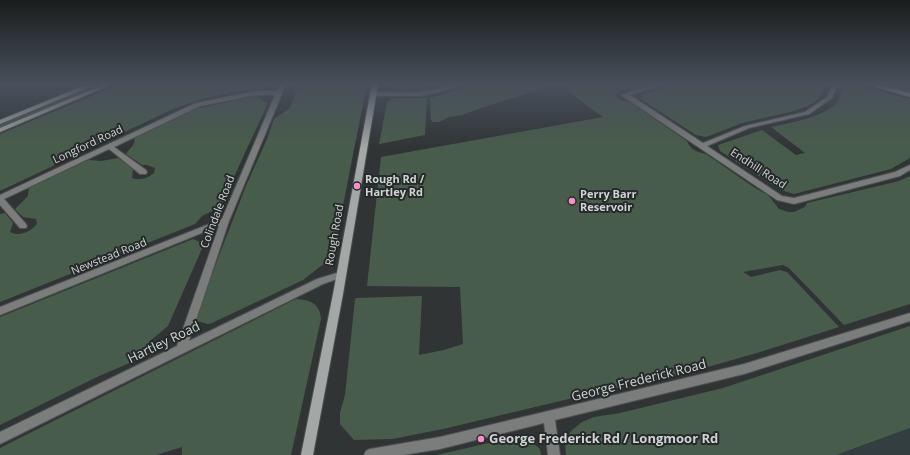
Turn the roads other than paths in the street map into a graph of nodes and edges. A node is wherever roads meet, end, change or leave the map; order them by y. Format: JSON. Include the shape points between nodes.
{"nodes":[{"id":1,"x":41,"y":105,"type":"edge"},
{"id":2,"x":59,"y":105,"type":"edge"},
{"id":3,"x":195,"y":105,"type":"edge"},
{"id":4,"x":274,"y":105,"type":"edge"},
{"id":5,"x":371,"y":105,"type":"edge"},
{"id":6,"x":645,"y":105,"type":"edge"},
{"id":7,"x":819,"y":105,"type":"edge"},
{"id":8,"x":0,"y":122,"type":"edge"},
{"id":9,"x":0,"y":130,"type":"edge"},
{"id":10,"x":109,"y":146,"type":"junction"},
{"id":11,"x":702,"y":146,"type":"junction"},
{"id":12,"x":910,"y":167,"type":"edge"},
{"id":13,"x":143,"y":172,"type":"dead end"},
{"id":14,"x":0,"y":199,"type":"edge"},
{"id":15,"x":225,"y":221,"type":"junction"},
{"id":16,"x":23,"y":226,"type":"dead end"},
{"id":17,"x":340,"y":275,"type":"junction"},
{"id":18,"x":0,"y":311,"type":"edge"},
{"id":19,"x":910,"y":317,"type":"edge"},
{"id":20,"x":181,"y":349,"type":"junction"},
{"id":21,"x":549,"y":418,"type":"junction"},
{"id":22,"x":0,"y":438,"type":"edge"},
{"id":23,"x":310,"y":455,"type":"edge"},
{"id":24,"x":370,"y":455,"type":"edge"},
{"id":25,"x":554,"y":455,"type":"edge"}],
"edges":[{"from":1,"to":8,"type":"street"},
{"from":2,"to":9,"type":"street"},
{"from":3,"to":10,"type":"street","name":"Longford Road"},
{"from":4,"to":15,"type":"street","name":"Colindale Road"},
{"from":5,"to":17,"type":"street","name":"Rough Road"},
{"from":6,"to":11,"type":"street","name":"Endhill Road"},
{"from":7,"to":11,"type":"street","via":[[808,113],[746,127]]},
{"from":10,"to":13,"type":"street"},
{"from":10,"to":14,"type":"street","name":"Longford Road"},
{"from":11,"to":12,"type":"street","name":"Endhill Road","via":[[780,198],[794,201],[897,174]]},
{"from":14,"to":16,"type":"street"},
{"from":15,"to":18,"type":"street","name":"Newstead Road"},
{"from":15,"to":20,"type":"street","name":"Colindale Road"},
{"from":17,"to":20,"type":"street","name":"Hartley Road","via":[[320,281]]},
{"from":17,"to":23,"type":"street","name":"Rough Road"},
{"from":19,"to":21,"type":"street","name":"George Frederick Road","via":[[744,369]]},
{"from":20,"to":22,"type":"street","name":"Hartley Road"},
{"from":21,"to":24,"type":"street","name":"George Frederick Road","via":[[440,443]]},
{"from":21,"to":25,"type":"street"}]}
